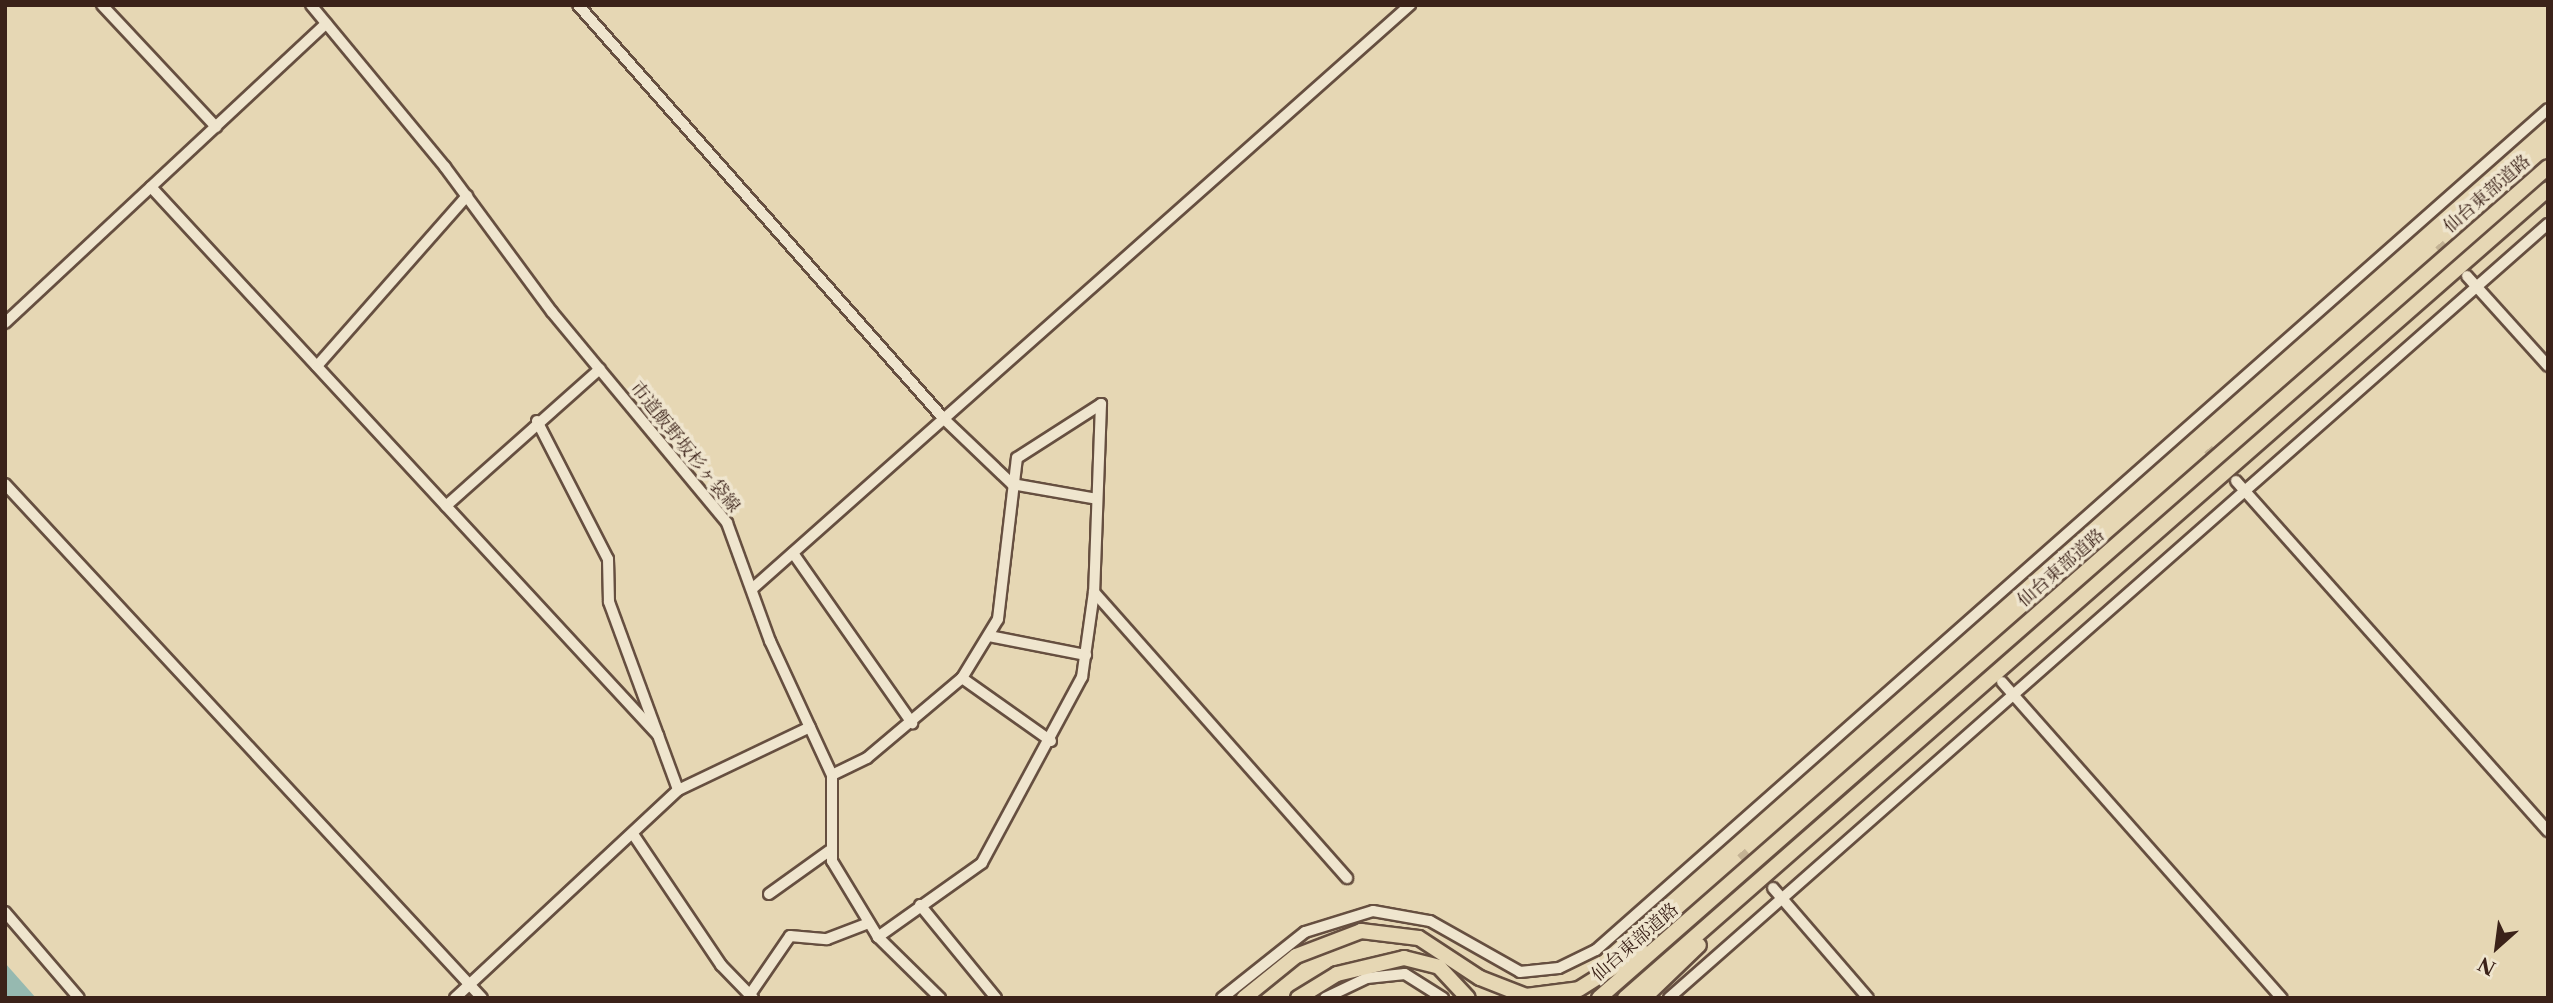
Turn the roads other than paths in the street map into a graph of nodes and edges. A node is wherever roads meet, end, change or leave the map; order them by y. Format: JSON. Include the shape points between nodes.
{"nodes":[{"id":1,"x":102,"y":5,"type":"edge"},
{"id":2,"x":312,"y":5,"type":"edge"},
{"id":3,"x":578,"y":5,"type":"edge"},
{"id":4,"x":1410,"y":5,"type":"edge"},
{"id":5,"x":326,"y":24,"type":"junction"},
{"id":6,"x":2548,"y":109,"type":"edge"},
{"id":7,"x":216,"y":127,"type":"junction"},
{"id":8,"x":2548,"y":167,"type":"edge"},
{"id":9,"x":151,"y":187,"type":"junction"},
{"id":10,"x":2548,"y":189,"type":"edge"},
{"id":11,"x":467,"y":196,"type":"junction"},
{"id":12,"x":2548,"y":224,"type":"edge"},
{"id":13,"x":2467,"y":276,"type":"tunnel mouth"},
{"id":14,"x":2476,"y":286,"type":"junction"},
{"id":15,"x":5,"y":323,"type":"edge"},
{"id":16,"x":317,"y":366,"type":"junction"},
{"id":17,"x":2548,"y":366,"type":"edge"},
{"id":18,"x":600,"y":369,"type":"junction"},
{"id":19,"x":944,"y":419,"type":"junction"},
{"id":20,"x":537,"y":421,"type":"junction"},
{"id":21,"x":2236,"y":481,"type":"tunnel mouth"},
{"id":22,"x":5,"y":484,"type":"edge"},
{"id":23,"x":1012,"y":484,"type":"junction"},
{"id":24,"x":2243,"y":490,"type":"junction"},
{"id":25,"x":1097,"y":499,"type":"junction"},
{"id":26,"x":446,"y":506,"type":"junction"},
{"id":27,"x":793,"y":553,"type":"junction"},
{"id":28,"x":752,"y":589,"type":"junction"},
{"id":29,"x":1094,"y":592,"type":"junction"},
{"id":30,"x":989,"y":636,"type":"junction"},
{"id":31,"x":1086,"y":655,"type":"junction"},
{"id":32,"x":962,"y":678,"type":"junction"},
{"id":33,"x":2002,"y":682,"type":"dead end"},
{"id":34,"x":2011,"y":692,"type":"junction"},
{"id":35,"x":912,"y":723,"type":"junction"},
{"id":36,"x":810,"y":727,"type":"junction"},
{"id":37,"x":658,"y":735,"type":"junction"},
{"id":38,"x":1051,"y":741,"type":"junction"},
{"id":39,"x":832,"y":775,"type":"junction"},
{"id":40,"x":678,"y":790,"type":"junction"},
{"id":41,"x":2548,"y":831,"type":"edge"},
{"id":42,"x":1790,"y":832,"type":"junction"},
{"id":43,"x":633,"y":834,"type":"junction"},
{"id":44,"x":1803,"y":844,"type":"junction"},
{"id":45,"x":829,"y":851,"type":"junction"},
{"id":46,"x":1347,"y":878,"type":"dead end"},
{"id":47,"x":1773,"y":888,"type":"tunnel mouth"},
{"id":48,"x":769,"y":894,"type":"dead end"},
{"id":49,"x":1780,"y":899,"type":"junction"},
{"id":50,"x":920,"y":905,"type":"junction"},
{"id":51,"x":5,"y":912,"type":"edge"},
{"id":52,"x":869,"y":923,"type":"junction"},
{"id":53,"x":878,"y":937,"type":"junction"},
{"id":54,"x":470,"y":984,"type":"junction"},
{"id":55,"x":752,"y":995,"type":"edge"},
{"id":56,"x":79,"y":998,"type":"edge"},
{"id":57,"x":455,"y":998,"type":"edge"},
{"id":58,"x":482,"y":998,"type":"edge"},
{"id":59,"x":940,"y":998,"type":"edge"},
{"id":60,"x":996,"y":998,"type":"edge"},
{"id":61,"x":1222,"y":998,"type":"edge"},
{"id":62,"x":1244,"y":998,"type":"edge"},
{"id":63,"x":1298,"y":998,"type":"edge"},
{"id":64,"x":1325,"y":998,"type":"edge"},
{"id":65,"x":1443,"y":998,"type":"edge"},
{"id":66,"x":1468,"y":998,"type":"edge"},
{"id":67,"x":1600,"y":998,"type":"edge"},
{"id":68,"x":1625,"y":998,"type":"edge"},
{"id":69,"x":1644,"y":998,"type":"edge"},
{"id":70,"x":1669,"y":998,"type":"edge"},
{"id":71,"x":1868,"y":998,"type":"edge"},
{"id":72,"x":2282,"y":998,"type":"edge"}],
"edges":[{"from":1,"to":7,"type":"street"},
{"from":2,"to":5,"type":"street","name":"市道飯野坂杉ヶ袋線"},
{"from":3,"to":19,"type":"street"},
{"from":4,"to":19,"type":"street"},
{"from":5,"to":7,"type":"street"},
{"from":5,"to":11,"type":"street","name":"市道飯野坂杉ヶ袋線"},
{"from":6,"to":61,"type":"street","via":[[1596,950],[1559,968],[1520,972],[1422,918],[1373,911],[1305,932]]},
{"from":7,"to":9,"type":"street"},
{"from":8,"to":42,"type":"highway","name":"仙台東部道路"},
{"from":9,"to":15,"type":"street"},
{"from":9,"to":16,"type":"street"},
{"from":10,"to":44,"type":"highway","name":"仙台東部道路"},
{"from":11,"to":16,"type":"street"},
{"from":11,"to":18,"type":"street","name":"市道飯野坂杉ヶ袋線"},
{"from":12,"to":14,"type":"street"},
{"from":13,"to":14,"type":"street"},
{"from":14,"to":17,"type":"street"},
{"from":14,"to":24,"type":"street"},
{"from":16,"to":26,"type":"street"},
{"from":18,"to":20,"type":"street"},
{"from":18,"to":28,"type":"street","name":"市道飯野坂杉ヶ袋線","via":[[715,504]]},
{"from":19,"to":23,"type":"street"},
{"from":19,"to":27,"type":"street"},
{"from":20,"to":26,"type":"street"},
{"from":20,"to":37,"type":"street","via":[[608,559],[609,602]]},
{"from":21,"to":24,"type":"street"},
{"from":22,"to":54,"type":"street"},
{"from":23,"to":25,"type":"street"},
{"from":23,"to":25,"type":"street","via":[[1017,458],[1101,404]]},
{"from":23,"to":30,"type":"street","via":[[998,619]]},
{"from":24,"to":34,"type":"street"},
{"from":24,"to":41,"type":"street"},
{"from":25,"to":29,"type":"street"},
{"from":26,"to":37,"type":"street"},
{"from":27,"to":28,"type":"street"},
{"from":27,"to":35,"type":"street"},
{"from":28,"to":36,"type":"street","name":"市道飯野坂杉ヶ袋線"},
{"from":29,"to":31,"type":"street"},
{"from":29,"to":46,"type":"street"},
{"from":30,"to":31,"type":"street"},
{"from":30,"to":32,"type":"street"},
{"from":31,"to":38,"type":"street"},
{"from":32,"to":35,"type":"street"},
{"from":32,"to":38,"type":"street"},
{"from":33,"to":34,"type":"street"},
{"from":34,"to":49,"type":"street"},
{"from":34,"to":72,"type":"street"},
{"from":35,"to":39,"type":"street","via":[[867,758]]},
{"from":36,"to":39,"type":"street","name":"市道飯野坂杉ヶ袋線"},
{"from":36,"to":40,"type":"street"},
{"from":37,"to":40,"type":"street"},
{"from":38,"to":50,"type":"street","via":[[982,863]]},
{"from":39,"to":45,"type":"street","name":"市道飯野坂杉ヶ袋線"},
{"from":40,"to":43,"type":"street"},
{"from":42,"to":62,"type":"highway","via":[[1623,964],[1579,989],[1543,996],[1510,993],[1419,938],[1375,929],[1311,948]]},
{"from":42,"to":67,"type":"highway","name":"仙台東部道路"},
{"from":43,"to":54,"type":"street"},
{"from":43,"to":55,"type":"street","via":[[721,965]]},
{"from":44,"to":68,"type":"highway","name":"仙台東部道路"},
{"from":44,"to":69,"type":"highway"},
{"from":45,"to":48,"type":"street"},
{"from":45,"to":52,"type":"street"},
{"from":47,"to":49,"type":"street"},
{"from":49,"to":70,"type":"street"},
{"from":49,"to":71,"type":"street"},
{"from":50,"to":53,"type":"street"},
{"from":50,"to":60,"type":"street"},
{"from":51,"to":56,"type":"street"},
{"from":52,"to":53,"type":"street"},
{"from":52,"to":55,"type":"street","via":[[827,939],[790,936]]},
{"from":53,"to":59,"type":"street"},
{"from":54,"to":57,"type":"street"},
{"from":54,"to":58,"type":"street"},
{"from":63,"to":66,"type":"highway","via":[[1337,974],[1404,958],[1439,967]]},
{"from":64,"to":65,"type":"street","via":[[1367,978],[1405,974]]}]}
